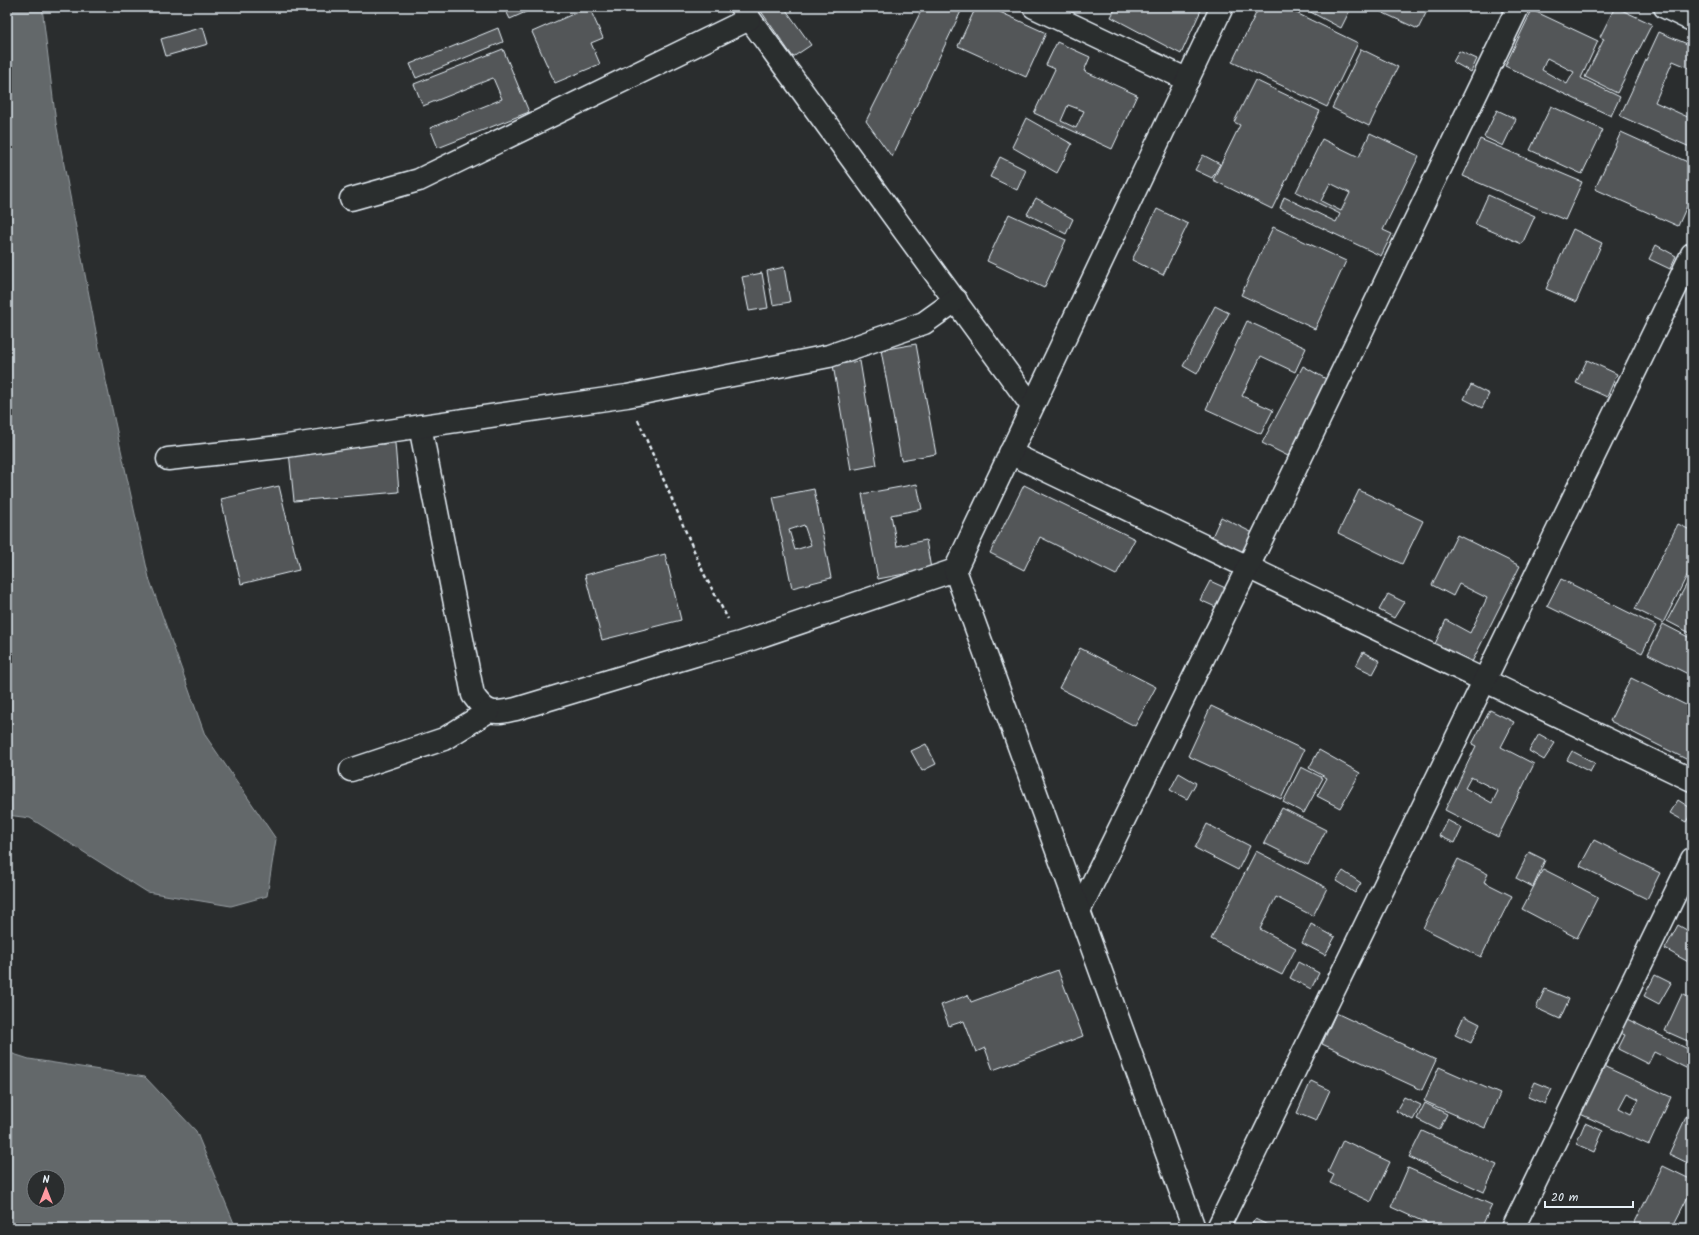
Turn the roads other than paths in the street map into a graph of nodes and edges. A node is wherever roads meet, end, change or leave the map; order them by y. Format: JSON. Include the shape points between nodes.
{"nodes":[{"id":1,"x":1034,"y":7,"type":"edge"},
{"id":2,"x":1222,"y":7,"type":"edge"},
{"id":3,"x":1518,"y":7,"type":"edge"},
{"id":4,"x":1665,"y":7,"type":"edge"},
{"id":5,"x":745,"y":13,"type":"edge"},
{"id":6,"x":1692,"y":20,"type":"edge"},
{"id":7,"x":1188,"y":80,"type":"junction"},
{"id":8,"x":351,"y":199,"type":"dead end"},
{"id":9,"x":1692,"y":254,"type":"edge"},
{"id":10,"x":956,"y":300,"type":"junction"},
{"id":11,"x":1032,"y":406,"type":"junction"},
{"id":12,"x":420,"y":426,"type":"junction"},
{"id":13,"x":1010,"y":453,"type":"junction"},
{"id":14,"x":168,"y":459,"type":"dead end"},
{"id":15,"x":1248,"y":567,"type":"junction"},
{"id":16,"x":955,"y":570,"type":"junction"},
{"id":17,"x":1484,"y":680,"type":"junction"},
{"id":18,"x":489,"y":711,"type":"junction"},
{"id":19,"x":351,"y":770,"type":"dead end"},
{"id":20,"x":1692,"y":780,"type":"edge"},
{"id":21,"x":1692,"y":859,"type":"edge"},
{"id":22,"x":1079,"y":911,"type":"junction"},
{"id":23,"x":1194,"y":1228,"type":"edge"},
{"id":24,"x":1218,"y":1228,"type":"edge"},
{"id":25,"x":1513,"y":1228,"type":"edge"}],
"edges":[{"from":1,"to":7,"type":"street"},
{"from":2,"to":7,"type":"street"},
{"from":3,"to":15,"type":"street"},
{"from":4,"to":6,"type":"street"},
{"from":5,"to":8,"type":"street","via":[[419,180]]},
{"from":5,"to":10,"type":"street"},
{"from":7,"to":11,"type":"street"},
{"from":9,"to":17,"type":"street"},
{"from":10,"to":11,"type":"street"},
{"from":10,"to":12,"type":"street","via":[[924,323],[829,356],[627,396]]},
{"from":11,"to":13,"type":"street"},
{"from":12,"to":14,"type":"street","via":[[280,447]]},
{"from":12,"to":18,"type":"street","via":[[473,695],[481,706]]},
{"from":13,"to":15,"type":"street"},
{"from":13,"to":16,"type":"street"},
{"from":15,"to":17,"type":"street"},
{"from":15,"to":22,"type":"street"},
{"from":16,"to":18,"type":"street","via":[[740,643],[702,652],[516,709],[503,712]]},
{"from":16,"to":22,"type":"street"},
{"from":17,"to":20,"type":"street"},
{"from":17,"to":24,"type":"street"},
{"from":18,"to":19,"type":"street","via":[[444,738]]},
{"from":21,"to":25,"type":"street"},
{"from":22,"to":23,"type":"street"}]}
